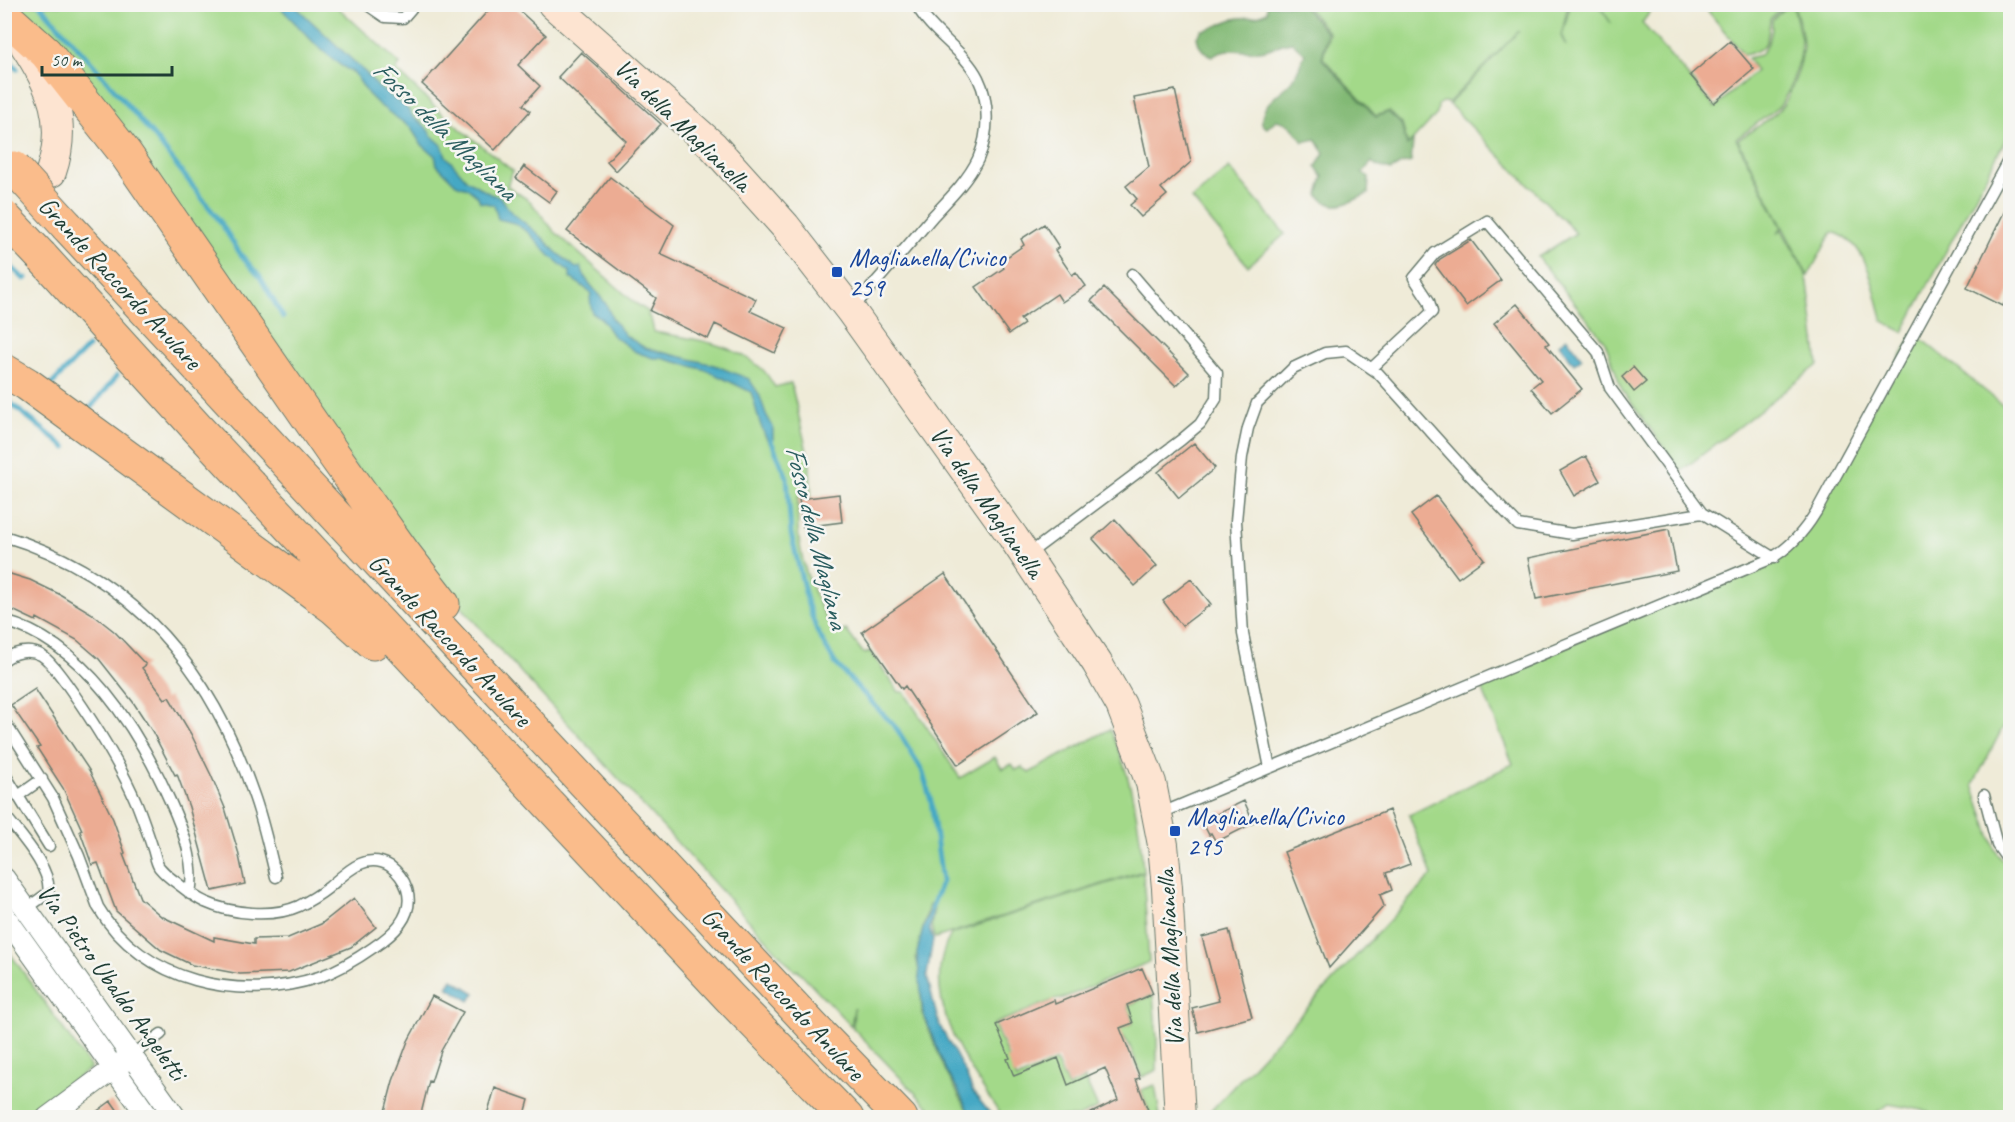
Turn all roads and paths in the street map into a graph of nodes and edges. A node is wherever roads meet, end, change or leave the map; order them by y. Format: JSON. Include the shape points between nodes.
{"nodes":[{"id":1,"x":366,"y":4,"type":"edge"},
{"id":2,"x":415,"y":4,"type":"edge"},
{"id":3,"x":553,"y":4,"type":"edge"},
{"id":4,"x":916,"y":4,"type":"edge"},
{"id":5,"x":4,"y":15,"type":"edge"},
{"id":6,"x":4,"y":20,"type":"edge"},
{"id":7,"x":2010,"y":157,"type":"edge"},
{"id":8,"x":9,"y":162,"type":"edge"},
{"id":9,"x":51,"y":172,"type":"dead end"},
{"id":10,"x":4,"y":217,"type":"edge"},
{"id":11,"x":1132,"y":273,"type":"dead end"},
{"id":12,"x":851,"y":311,"type":"junction"},
{"id":13,"x":1372,"y":368,"type":"junction"},
{"id":14,"x":5,"y":371,"type":"edge"},
{"id":15,"x":1702,"y":513,"type":"junction"},
{"id":16,"x":4,"y":536,"type":"edge"},
{"id":17,"x":1026,"y":556,"type":"junction"},
{"id":18,"x":1774,"y":558,"type":"junction"},
{"id":19,"x":4,"y":621,"type":"edge"},
{"id":20,"x":4,"y":660,"type":"edge"},
{"id":21,"x":490,"y":682,"type":"junction"},
{"id":22,"x":4,"y":721,"type":"edge"},
{"id":23,"x":479,"y":729,"type":"junction"},
{"id":24,"x":1270,"y":768,"type":"junction"},
{"id":25,"x":4,"y":773,"type":"edge"},
{"id":26,"x":42,"y":779,"type":"junction"},
{"id":27,"x":1984,"y":795,"type":"dead end"},
{"id":28,"x":18,"y":796,"type":"junction"},
{"id":29,"x":4,"y":814,"type":"edge"},
{"id":30,"x":1158,"y":815,"type":"junction"},
{"id":31,"x":49,"y":846,"type":"dead end"},
{"id":32,"x":2010,"y":863,"type":"edge"},
{"id":33,"x":276,"y":877,"type":"dead end"},
{"id":34,"x":4,"y":878,"type":"edge"},
{"id":35,"x":190,"y":894,"type":"junction"},
{"id":36,"x":26,"y":909,"type":"junction"},
{"id":37,"x":6,"y":920,"type":"edge"},
{"id":38,"x":730,"y":998,"type":"junction"},
{"id":39,"x":162,"y":1034,"type":"dead end"},
{"id":40,"x":131,"y":1056,"type":"junction"},
{"id":41,"x":114,"y":1069,"type":"junction"},
{"id":42,"x":47,"y":1118,"type":"edge"},
{"id":43,"x":149,"y":1118,"type":"edge"},
{"id":44,"x":176,"y":1118,"type":"edge"},
{"id":45,"x":817,"y":1118,"type":"edge"},
{"id":46,"x":847,"y":1118,"type":"edge"},
{"id":47,"x":901,"y":1118,"type":"edge"},
{"id":48,"x":1180,"y":1118,"type":"edge"}],
"edges":[{"from":1,"to":2,"type":"lane","via":[[385,18],[403,18]]},
{"from":3,"to":12,"type":"main road","name":"Via della Maglianella","via":[[713,146],[785,226]]},
{"from":4,"to":12,"type":"lane","via":[[980,81],[986,106],[986,135],[978,160],[961,184]]},
{"from":5,"to":21,"type":"highway","via":[[46,53],[125,153],[347,475],[456,621]]},
{"from":6,"to":9,"type":"main road","via":[[25,45],[52,92],[58,144]]},
{"from":7,"to":18,"type":"lane","via":[[1816,512],[1800,535]]},
{"from":8,"to":21,"type":"highway","name":"Grande Raccordo Anulare","bridge":true},
{"from":10,"to":23,"type":"highway","name":"Grande Raccordo Anulare","bridge":true},
{"from":11,"to":17,"type":"lane","via":[[1217,373],[1216,399],[1200,424],[1181,441]]},
{"from":12,"to":17,"type":"main road","name":"Via della Maglianella"},
{"from":13,"to":15,"type":"lane","via":[[1518,525],[1572,534]]},
{"from":13,"to":15,"type":"lane","via":[[1432,312],[1414,279],[1435,253],[1486,221],[1598,352],[1610,388]]},
{"from":13,"to":24,"type":"lane","via":[[1346,351],[1325,353],[1293,368],[1257,403],[1248,428],[1236,520],[1243,634]]},
{"from":14,"to":23,"type":"highway","via":[[311,591],[354,625],[427,694]]},
{"from":15,"to":18,"type":"lane"},
{"from":16,"to":33,"type":"lane","via":[[68,561],[121,593],[178,650],[242,762]]},
{"from":17,"to":30,"type":"main road","name":"Via della Maglianella","via":[[1121,705],[1148,773]]},
{"from":18,"to":24,"type":"lane"},
{"from":19,"to":35,"type":"lane","via":[[36,634],[67,655],[89,674],[123,715],[162,782],[178,819],[191,862]]},
{"from":20,"to":35,"type":"lane","via":[[31,652],[41,655],[56,670],[98,730],[128,785],[159,867]]},
{"from":21,"to":47,"type":"highway","name":"Grande Raccordo Anulare"},
{"from":22,"to":26,"type":"lane"},
{"from":23,"to":38,"type":"highway","name":"Grande Raccordo Anulare"},
{"from":24,"to":30,"type":"lane"},
{"from":25,"to":28,"type":"lane"},
{"from":26,"to":28,"type":"lane"},
{"from":26,"to":35,"type":"lane","via":[[69,831],[104,917],[146,957],[186,977],[225,987],[251,988],[279,987],[322,976],[381,942],[396,929],[409,907],[399,874],[374,860],[355,866],[315,897],[283,911],[219,908]]},
{"from":27,"to":32,"type":"lane","via":[[1997,845]]},
{"from":28,"to":31,"type":"lane"},
{"from":29,"to":36,"type":"lane","via":[[48,879],[48,893]]},
{"from":30,"to":48,"type":"main road","name":"Via della Maglianella","via":[[1167,888]]},
{"from":34,"to":36,"type":"street","name":"Via Pietro Ubaldo Angeletti"},
{"from":36,"to":37,"type":"street"},
{"from":36,"to":40,"type":"street","name":"Via Pietro Ubaldo Angeletti"},
{"from":37,"to":41,"type":"street","name":"Via Pietro Ubaldo Angeletti"},
{"from":38,"to":45,"type":"highway"},
{"from":38,"to":46,"type":"highway","name":"Grande Raccordo Anulare"},
{"from":39,"to":40,"type":"lane"},
{"from":40,"to":41,"type":"street"},
{"from":40,"to":44,"type":"street","name":"Via Pietro Ubaldo Angeletti"},
{"from":41,"to":42,"type":"street"},
{"from":41,"to":43,"type":"street","name":"Via Pietro Ubaldo Angeletti"}]}
